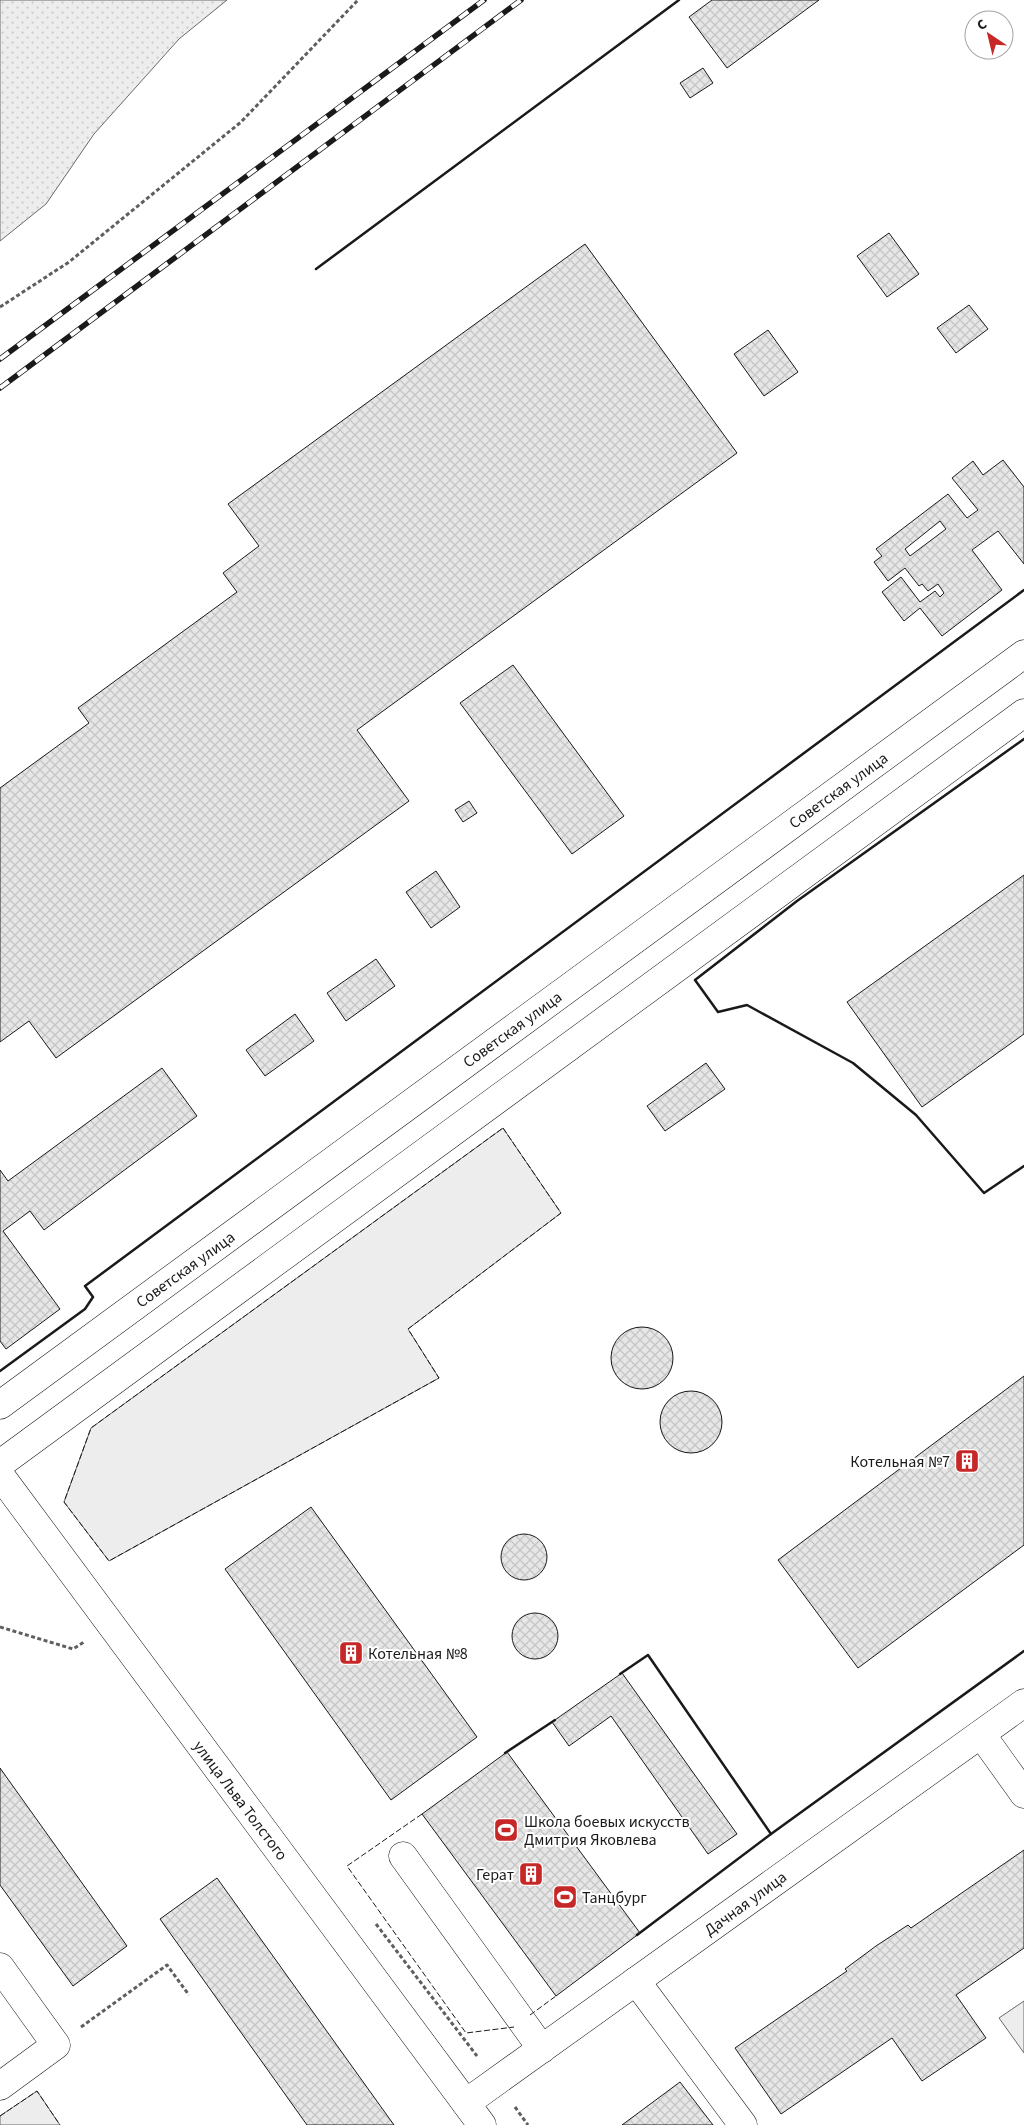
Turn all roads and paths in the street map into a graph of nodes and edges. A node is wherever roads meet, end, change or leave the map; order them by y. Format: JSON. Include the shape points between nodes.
{"nodes":[{"id":1,"x":358,"y":0,"type":"edge"},
{"id":2,"x":0,"y":307,"type":"edge"},
{"id":3,"x":1024,"y":654,"type":"edge"},
{"id":4,"x":1024,"y":713,"type":"edge"},
{"id":5,"x":0,"y":1406,"type":"edge"},
{"id":6,"x":0,"y":1464,"type":"edge"},
{"id":7,"x":0,"y":1475,"type":"edge"},
{"id":8,"x":1024,"y":1703,"type":"edge"},
{"id":9,"x":981,"y":1734,"type":"junction"},
{"id":10,"x":1024,"y":1794,"type":"edge"},
{"id":11,"x":403,"y":1856,"type":"dead end"},
{"id":12,"x":0,"y":1967,"type":"edge"},
{"id":13,"x":636,"y":1981,"type":"junction"},
{"id":14,"x":189,"y":1995,"type":"dead end"},
{"id":15,"x":56,"y":2045,"type":"junction"},
{"id":16,"x":542,"y":2049,"type":"junction"},
{"id":17,"x":0,"y":2086,"type":"edge"},
{"id":18,"x":466,"y":2103,"type":"junction"},
{"id":19,"x":482,"y":2125,"type":"edge"},
{"id":20,"x":743,"y":2125,"type":"edge"}],
"edges":[{"from":1,"to":2,"type":"path","via":[[241,122],[69,262]]},
{"from":3,"to":5,"type":"main road","name":"Советская улица"},
{"from":4,"to":6,"type":"main road"},
{"from":7,"to":18,"type":"main road","name":"улица Льва Толстого"},
{"from":8,"to":9,"type":"main road","name":"Дачная улица"},
{"from":9,"to":10,"type":"main road"},
{"from":9,"to":13,"type":"main road","name":"Дачная улица"},
{"from":11,"to":16,"type":"main road"},
{"from":12,"to":15,"type":"main road"},
{"from":13,"to":16,"type":"main road","name":"Дачная улица"},
{"from":13,"to":20,"type":"main road"},
{"from":14,"to":15,"type":"path","via":[[167,1965]]},
{"from":15,"to":17,"type":"main road"},
{"from":16,"to":18,"type":"main road","name":"Дачная улица"},
{"from":18,"to":19,"type":"main road","name":"улица Льва Толстого"}]}
